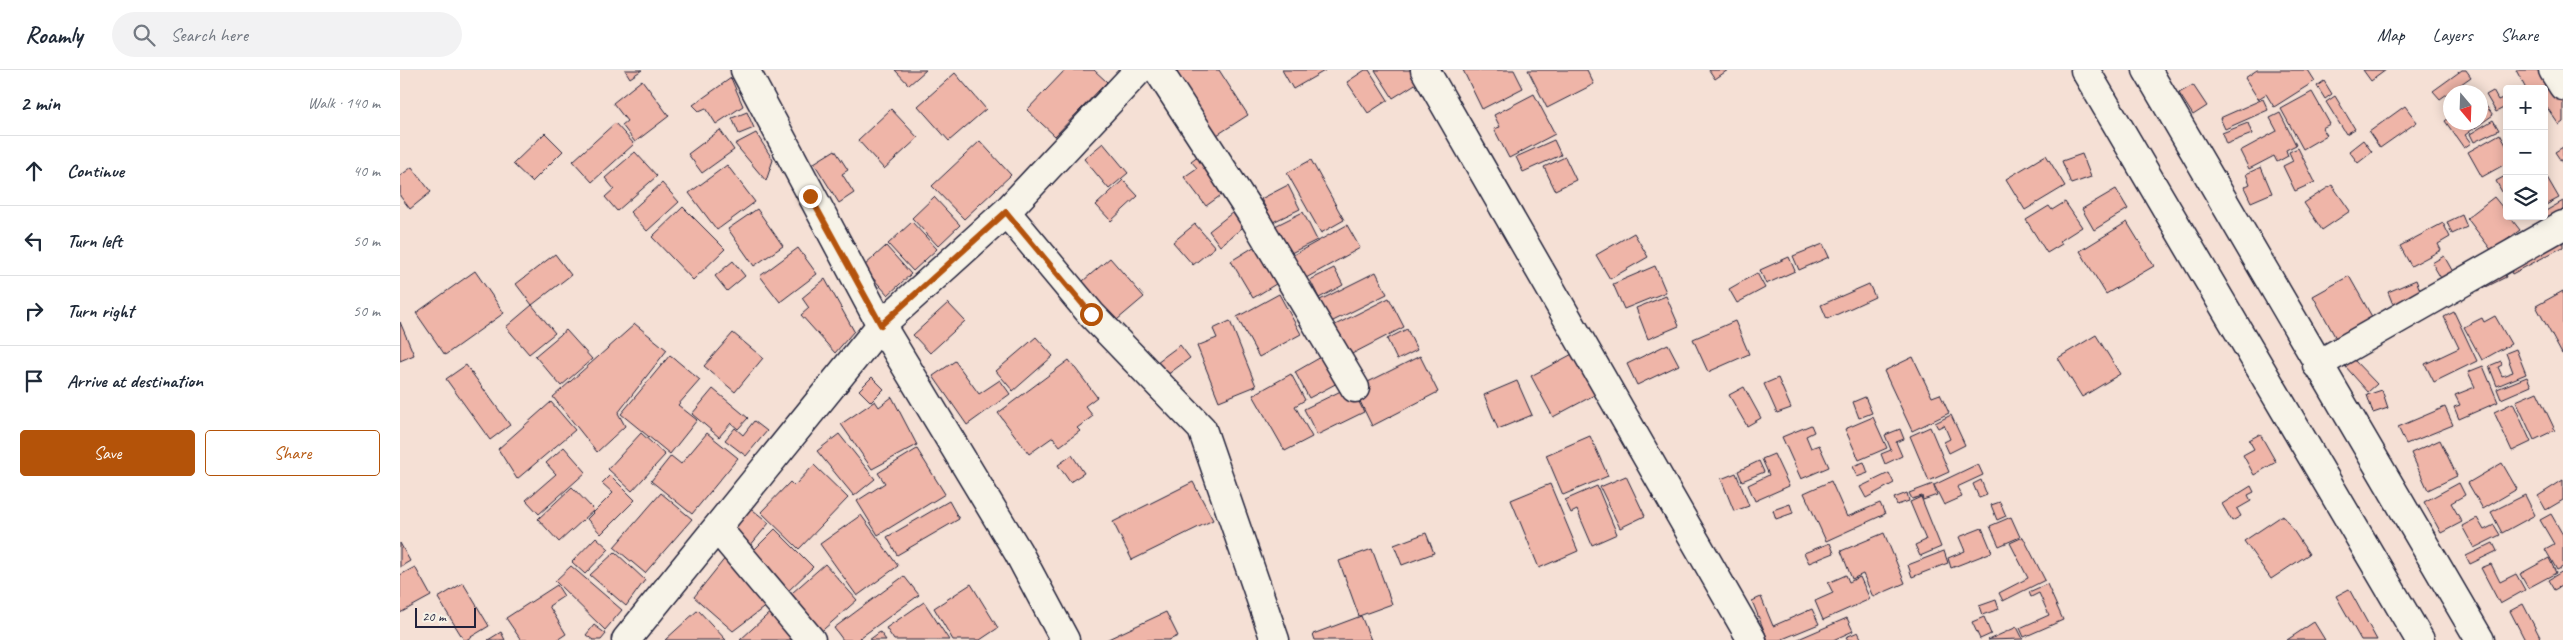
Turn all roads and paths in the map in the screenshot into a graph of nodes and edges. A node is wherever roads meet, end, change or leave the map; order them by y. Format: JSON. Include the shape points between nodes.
{"nodes":[{"id":1,"x":745,"y":70,"type":"edge"},
{"id":2,"x":1139,"y":70,"type":"edge"},
{"id":3,"x":1158,"y":70,"type":"edge"},
{"id":4,"x":1425,"y":70,"type":"edge"},
{"id":5,"x":2085,"y":70,"type":"edge"},
{"id":6,"x":2147,"y":70,"type":"edge"},
{"id":7,"x":2553,"y":70,"type":"edge"},
{"id":8,"x":2563,"y":86,"type":"edge"},
{"id":9,"x":1006,"y":212,"type":"junction"},
{"id":10,"x":2563,"y":225,"type":"edge"},
{"id":11,"x":881,"y":325,"type":"junction"},
{"id":12,"x":2317,"y":365,"type":"junction"},
{"id":13,"x":1355,"y":388,"type":"dead end"},
{"id":14,"x":717,"y":528,"type":"junction"},
{"id":15,"x":626,"y":640,"type":"edge"},
{"id":16,"x":811,"y":640,"type":"edge"},
{"id":17,"x":1065,"y":640,"type":"edge"},
{"id":18,"x":1275,"y":640,"type":"edge"},
{"id":19,"x":1752,"y":640,"type":"edge"},
{"id":20,"x":2420,"y":640,"type":"edge"},
{"id":21,"x":2480,"y":640,"type":"edge"}],
"edges":[{"from":1,"to":11,"type":"street"},
{"from":2,"to":9,"type":"street"},
{"from":3,"to":13,"type":"street","via":[[1254,218]]},
{"from":4,"to":19,"type":"street"},
{"from":5,"to":20,"type":"street"},
{"from":6,"to":12,"type":"street"},
{"from":7,"to":8,"type":"street"},
{"from":9,"to":11,"type":"street"},
{"from":9,"to":18,"type":"street","via":[[1091,314],[1202,428]]},
{"from":10,"to":12,"type":"street"},
{"from":11,"to":14,"type":"street"},
{"from":11,"to":17,"type":"street","via":[[1018,552]]},
{"from":12,"to":21,"type":"street"},
{"from":14,"to":15,"type":"street"},
{"from":14,"to":16,"type":"street"}]}
